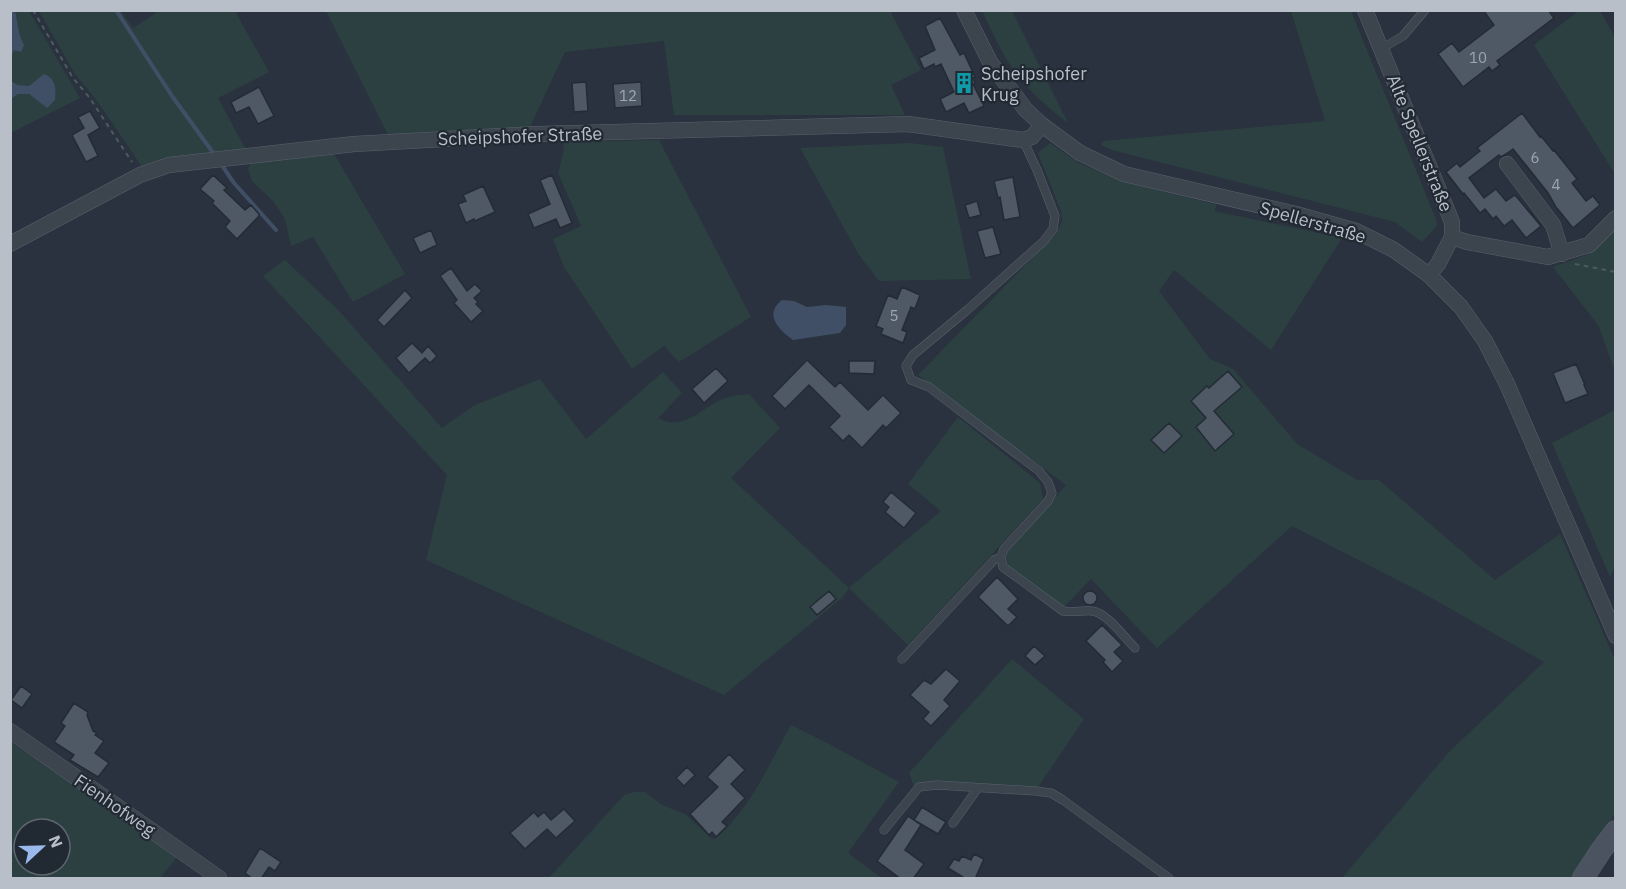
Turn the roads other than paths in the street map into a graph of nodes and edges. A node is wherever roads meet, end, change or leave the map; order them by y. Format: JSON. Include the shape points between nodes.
{"nodes":[{"id":1,"x":964,"y":10,"type":"edge"},
{"id":2,"x":1365,"y":10,"type":"edge"},
{"id":3,"x":1425,"y":10,"type":"edge"},
{"id":4,"x":1381,"y":49,"type":"junction"},
{"id":5,"x":1042,"y":125,"type":"junction"},
{"id":6,"x":1023,"y":140,"type":"junction"},
{"id":7,"x":1507,"y":164,"type":"dead end"},
{"id":8,"x":1616,"y":218,"type":"edge"},
{"id":9,"x":1452,"y":237,"type":"junction"},
{"id":10,"x":10,"y":244,"type":"edge"},
{"id":11,"x":1562,"y":254,"type":"junction"},
{"id":12,"x":1429,"y":274,"type":"junction"},
{"id":13,"x":1001,"y":557,"type":"junction"},
{"id":14,"x":1616,"y":636,"type":"edge"},
{"id":15,"x":1135,"y":648,"type":"dead end"},
{"id":16,"x":902,"y":659,"type":"dead end"},
{"id":17,"x":10,"y":731,"type":"edge"},
{"id":18,"x":978,"y":788,"type":"junction"},
{"id":19,"x":953,"y":822,"type":"dead end"},
{"id":20,"x":884,"y":830,"type":"dead end"},
{"id":21,"x":1616,"y":831,"type":"edge"},
{"id":22,"x":219,"y":879,"type":"edge"},
{"id":23,"x":1169,"y":879,"type":"edge"},
{"id":24,"x":1583,"y":879,"type":"edge"}],
"edges":[{"from":1,"to":5,"type":"street","name":"Spellerstraße","via":[[990,62],[1024,109]]},
{"from":2,"to":4,"type":"street","name":"Alte Spellerstraße"},
{"from":3,"to":4,"type":"lane","via":[[1403,36]]},
{"from":4,"to":9,"type":"street","name":"Alte Spellerstraße","via":[[1445,203],[1452,222]]},
{"from":5,"to":6,"type":"street","via":[[1032,137]]},
{"from":5,"to":12,"type":"street","name":"Spellerstraße","via":[[1080,153],[1124,174],[1356,231]]},
{"from":6,"to":10,"type":"street","name":"Scheipshofer Straße","via":[[908,124],[538,134],[354,144],[168,165],[140,175]]},
{"from":6,"to":13,"type":"lane","via":[[1055,216],[1053,229],[913,355],[906,366],[911,380],[928,387],[1039,471],[1048,482],[1052,493],[1048,501]]},
{"from":7,"to":11,"type":"street","via":[[1553,225]]},
{"from":8,"to":11,"type":"street","via":[[1589,245]]},
{"from":9,"to":11,"type":"street","via":[[1548,257]]},
{"from":9,"to":12,"type":"street","name":"Alte Spellerstraße"},
{"from":12,"to":14,"type":"street","name":"Spellerstraße","via":[[1461,307],[1485,341],[1539,446]]},
{"from":13,"to":15,"type":"lane","via":[[1003,567],[1063,611],[1100,612]]},
{"from":13,"to":16,"type":"lane"},
{"from":17,"to":22,"type":"street","name":"Fienhofweg"},
{"from":18,"to":19,"type":"lane"},
{"from":18,"to":20,"type":"lane","via":[[920,788]]},
{"from":18,"to":23,"type":"lane","via":[[1051,794]]},
{"from":21,"to":24,"type":"street"}]}
